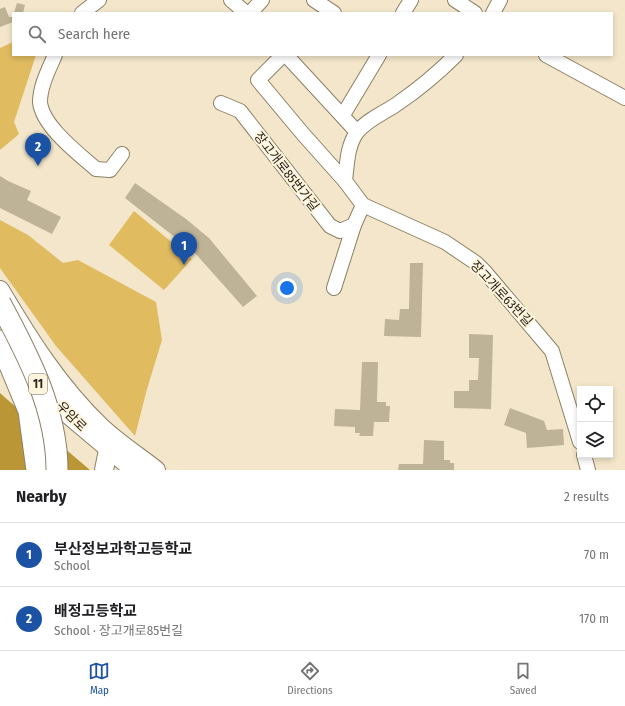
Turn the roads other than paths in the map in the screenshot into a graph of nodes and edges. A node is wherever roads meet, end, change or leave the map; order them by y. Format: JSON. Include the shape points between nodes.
{"nodes":[{"id":1,"x":99,"y":0,"type":"edge"},
{"id":2,"x":231,"y":0,"type":"edge"},
{"id":3,"x":262,"y":0,"type":"edge"},
{"id":4,"x":314,"y":0,"type":"edge"},
{"id":5,"x":411,"y":0,"type":"edge"},
{"id":6,"x":455,"y":0,"type":"edge"},
{"id":7,"x":500,"y":0,"type":"edge"},
{"id":8,"x":83,"y":12,"type":"edge"},
{"id":9,"x":245,"y":12,"type":"edge"},
{"id":10,"x":251,"y":12,"type":"edge"},
{"id":11,"x":332,"y":12,"type":"edge"},
{"id":12,"x":404,"y":12,"type":"edge"},
{"id":13,"x":474,"y":12,"type":"edge"},
{"id":14,"x":494,"y":12,"type":"edge"},
{"id":15,"x":55,"y":56,"type":"edge"},
{"id":16,"x":282,"y":56,"type":"edge"},
{"id":17,"x":287,"y":56,"type":"edge"},
{"id":18,"x":378,"y":56,"type":"edge"},
{"id":19,"x":455,"y":56,"type":"edge"},
{"id":20,"x":548,"y":56,"type":"edge"},
{"id":21,"x":625,"y":98,"type":"edge"},
{"id":22,"x":221,"y":103,"type":"dead end"},
{"id":23,"x":343,"y":116,"type":"junction"},
{"id":24,"x":358,"y":132,"type":"junction"},
{"id":25,"x":122,"y":154,"type":"dead end"},
{"id":26,"x":345,"y":181,"type":"junction"},
{"id":27,"x":363,"y":206,"type":"junction"},
{"id":28,"x":354,"y":225,"type":"junction"},
{"id":29,"x":334,"y":288,"type":"dead end"},
{"id":30,"x":0,"y":290,"type":"edge"},
{"id":31,"x":0,"y":303,"type":"edge"},
{"id":32,"x":0,"y":340,"type":"edge"},
{"id":33,"x":577,"y":432,"type":"edge"},
{"id":34,"x":108,"y":450,"type":"junction"},
{"id":35,"x":585,"y":458,"type":"edge"},
{"id":36,"x":37,"y":470,"type":"edge"},
{"id":37,"x":57,"y":470,"type":"edge"},
{"id":38,"x":104,"y":470,"type":"edge"},
{"id":39,"x":134,"y":470,"type":"edge"},
{"id":40,"x":156,"y":470,"type":"edge"},
{"id":41,"x":588,"y":470,"type":"edge"}],
"edges":[{"from":1,"to":8,"type":"street"},
{"from":2,"to":9,"type":"street"},
{"from":3,"to":10,"type":"street"},
{"from":4,"to":11,"type":"street"},
{"from":5,"to":12,"type":"street"},
{"from":6,"to":13,"type":"street"},
{"from":7,"to":14,"type":"street"},
{"from":15,"to":25,"type":"street","via":[[40,102],[44,115],[54,129],[96,170],[110,170]]},
{"from":16,"to":26,"type":"street","via":[[258,80]]},
{"from":17,"to":23,"type":"street"},
{"from":18,"to":23,"type":"street"},
{"from":19,"to":24,"type":"street","via":[[434,78],[371,119]]},
{"from":20,"to":21,"type":"street"},
{"from":22,"to":28,"type":"street","name":"장고개로85번가길","via":[[240,111],[330,226],[340,231]]},
{"from":23,"to":24,"type":"street"},
{"from":24,"to":26,"type":"street","via":[[350,147]]},
{"from":26,"to":27,"type":"street"},
{"from":27,"to":28,"type":"street"},
{"from":27,"to":33,"type":"street","name":"장고개로63번길","via":[[445,242],[476,262],[552,351]]},
{"from":28,"to":29,"type":"street"},
{"from":30,"to":40,"type":"main road","name":"우암로","via":[[33,344],[58,378],[101,427]]},
{"from":31,"to":37,"type":"highway","number":"11","bridge":true,"via":[[48,406],[57,446]]},
{"from":32,"to":34,"type":"main road","name":"우암로","via":[[70,416]]},
{"from":32,"to":36,"type":"highway","number":"11","via":[[29,411]]},
{"from":34,"to":38,"type":"main road"},
{"from":34,"to":39,"type":"main road","name":"우암로"},
{"from":35,"to":41,"type":"street"}]}
